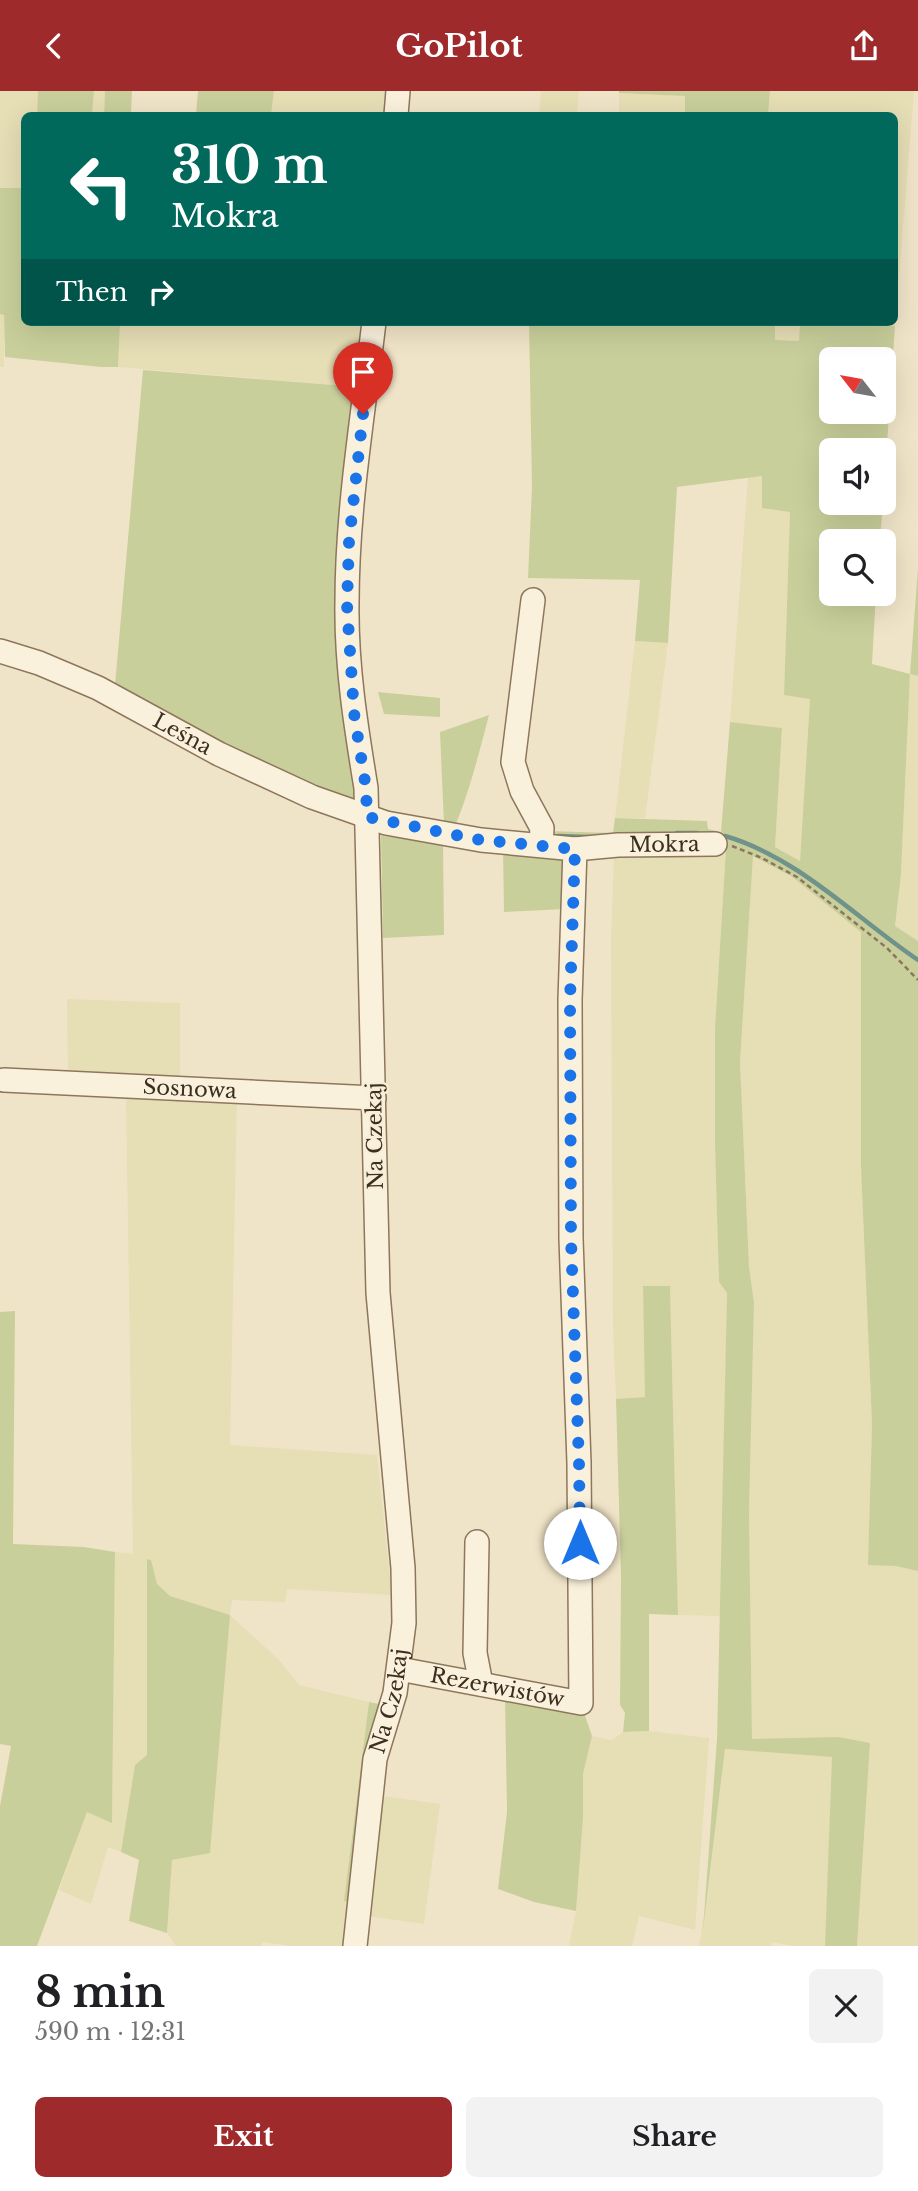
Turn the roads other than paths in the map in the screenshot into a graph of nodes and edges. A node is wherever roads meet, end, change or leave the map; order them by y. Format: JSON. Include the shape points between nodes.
{"nodes":[{"id":1,"x":398,"y":91,"type":"edge"},
{"id":2,"x":396,"y":112,"type":"edge"},
{"id":3,"x":374,"y":326,"type":"edge"},
{"id":4,"x":533,"y":600,"type":"dead end"},
{"id":5,"x":0,"y":651,"type":"edge"},
{"id":6,"x":367,"y":817,"type":"junction"},
{"id":7,"x":715,"y":844,"type":"road end"},
{"id":8,"x":541,"y":845,"type":"junction"},
{"id":9,"x":575,"y":849,"type":"junction"},
{"id":10,"x":4,"y":1080,"type":"dead end"},
{"id":11,"x":374,"y":1098,"type":"junction"},
{"id":12,"x":477,"y":1542,"type":"dead end"},
{"id":13,"x":399,"y":1669,"type":"junction"},
{"id":14,"x":481,"y":1684,"type":"junction"},
{"id":15,"x":355,"y":1946,"type":"edge"}],
"edges":[{"from":1,"to":2,"type":"street"},
{"from":3,"to":6,"type":"street","name":"Na Czekaj","via":[[349,542],[347,605]]},
{"from":4,"to":8,"type":"street","via":[[513,762],[542,828]]},
{"from":5,"to":6,"type":"street","name":"Leśna","via":[[98,688],[219,754]]},
{"from":6,"to":8,"type":"street","name":"Mokra","via":[[450,835]]},
{"from":6,"to":11,"type":"street","name":"Na Czekaj"},
{"from":7,"to":9,"type":"street","name":"Mokra"},
{"from":8,"to":9,"type":"street","name":"Mokra"},
{"from":9,"to":14,"type":"street","name":"Rezerwistów","via":[[571,1239],[581,1703]]},
{"from":10,"to":11,"type":"street","name":"Sosnowa"},
{"from":11,"to":13,"type":"street","name":"Na Czekaj","via":[[378,1293],[403,1568]]},
{"from":12,"to":14,"type":"street","via":[[475,1653]]},
{"from":13,"to":14,"type":"street","name":"Rezerwistów"},
{"from":13,"to":15,"type":"street","name":"Na Czekaj","via":[[375,1759]]}]}
